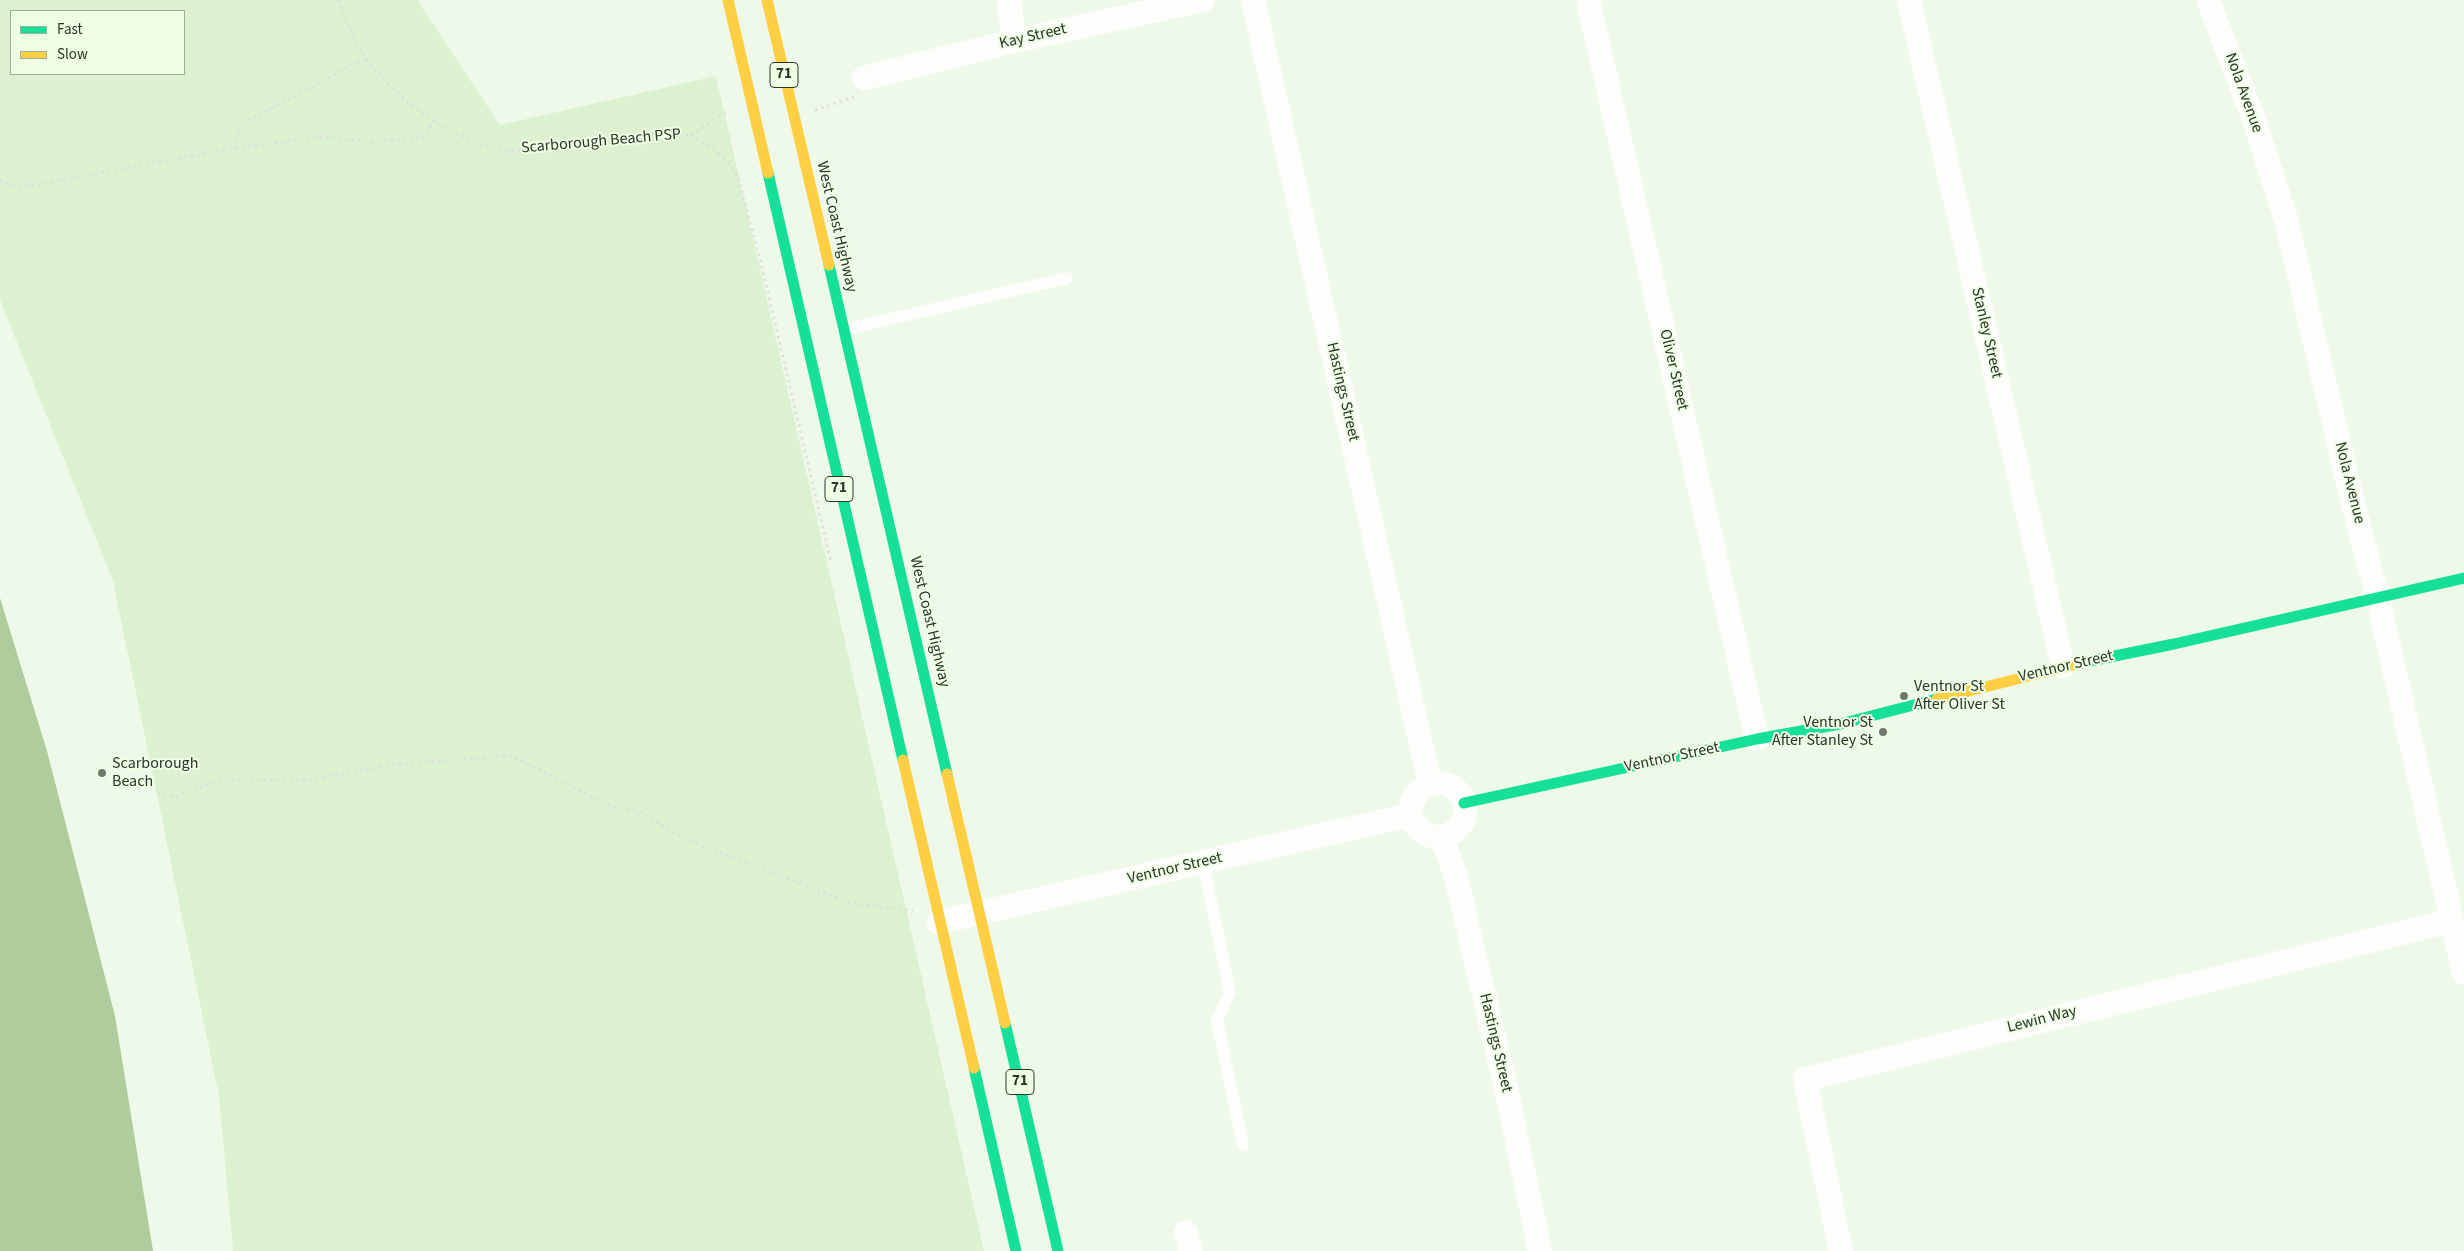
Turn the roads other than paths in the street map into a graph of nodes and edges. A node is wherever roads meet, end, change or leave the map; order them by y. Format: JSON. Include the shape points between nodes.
{"nodes":[{"id":1,"x":728,"y":0,"type":"edge"},
{"id":2,"x":767,"y":0,"type":"edge"},
{"id":3,"x":1009,"y":0,"type":"edge"},
{"id":4,"x":1203,"y":0,"type":"edge"},
{"id":5,"x":1253,"y":0,"type":"edge"},
{"id":6,"x":1588,"y":0,"type":"edge"},
{"id":7,"x":1908,"y":0,"type":"edge"},
{"id":8,"x":2208,"y":0,"type":"edge"},
{"id":9,"x":1014,"y":41,"type":"junction"},
{"id":10,"x":864,"y":78,"type":"dead end"},
{"id":11,"x":1067,"y":278,"type":"dead end"},
{"id":12,"x":843,"y":330,"type":"junction"},
{"id":13,"x":2464,"y":578,"type":"edge"},
{"id":14,"x":2378,"y":599,"type":"junction"},
{"id":15,"x":2063,"y":666,"type":"junction"},
{"id":16,"x":1757,"y":739,"type":"junction"},
{"id":17,"x":1430,"y":784,"type":"junction"},
{"id":18,"x":1464,"y":804,"type":"junction"},
{"id":19,"x":1410,"y":816,"type":"junction"},
{"id":20,"x":1441,"y":837,"type":"junction"},
{"id":21,"x":1203,"y":862,"type":"junction"},
{"id":22,"x":981,"y":913,"type":"junction"},
{"id":23,"x":2451,"y":921,"type":"junction"},
{"id":24,"x":939,"y":922,"type":"junction"},
{"id":25,"x":2464,"y":974,"type":"edge"},
{"id":26,"x":1243,"y":1145,"type":"dead end"},
{"id":27,"x":1016,"y":1251,"type":"edge"},
{"id":28,"x":1058,"y":1251,"type":"edge"},
{"id":29,"x":1540,"y":1251,"type":"edge"},
{"id":30,"x":1841,"y":1251,"type":"edge"}],
"edges":[{"from":1,"to":24,"type":"main road","number":"71","via":[[781,219]]},
{"from":2,"to":12,"type":"main road","name":"West Coast Highway","number":"71","via":[[811,213]]},
{"from":3,"to":9,"type":"street"},
{"from":4,"to":9,"type":"street","name":"Kay Street"},
{"from":5,"to":17,"type":"street","name":"Hastings Street"},
{"from":6,"to":16,"type":"street","name":"Oliver Street"},
{"from":7,"to":15,"type":"street","name":"Stanley Street"},
{"from":8,"to":14,"type":"street","name":"Nola Avenue","via":[[2253,117],[2286,219]]},
{"from":9,"to":10,"type":"street","name":"Kay Street"},
{"from":11,"to":12,"type":"lane"},
{"from":12,"to":22,"type":"main road","name":"West Coast Highway","number":"71"},
{"from":13,"to":14,"type":"main road","name":"Ventnor Street"},
{"from":14,"to":15,"type":"main road","name":"Ventnor Street"},
{"from":14,"to":23,"type":"street","name":"Nola Avenue"},
{"from":15,"to":16,"type":"main road","name":"Ventnor Street","via":[[1840,724]]},
{"from":16,"to":18,"type":"main road","name":"Ventnor Street"},
{"from":17,"to":18,"type":"street","via":[[1450,786]]},
{"from":17,"to":19,"type":"street","via":[[1418,791],[1411,802]]},
{"from":18,"to":20,"type":"street","via":[[1465,813],[1459,828]]},
{"from":19,"to":20,"type":"street","via":[[1420,832]]},
{"from":19,"to":21,"type":"street","name":"Ventnor Street"},
{"from":20,"to":29,"type":"street","name":"Hastings Street","via":[[1455,873],[1506,1088]]},
{"from":21,"to":22,"type":"street","name":"Ventnor Street"},
{"from":21,"to":26,"type":"lane","via":[[1230,993],[1217,1020]]},
{"from":22,"to":24,"type":"street","name":"Ventnor Street"},
{"from":22,"to":28,"type":"main road","name":"West Coast Highway","number":"71"},
{"from":23,"to":25,"type":"street","name":"Nola Avenue"},
{"from":23,"to":30,"type":"street","name":"Lewin Way","via":[[1805,1078]]},
{"from":24,"to":27,"type":"main road","number":"71"}]}
